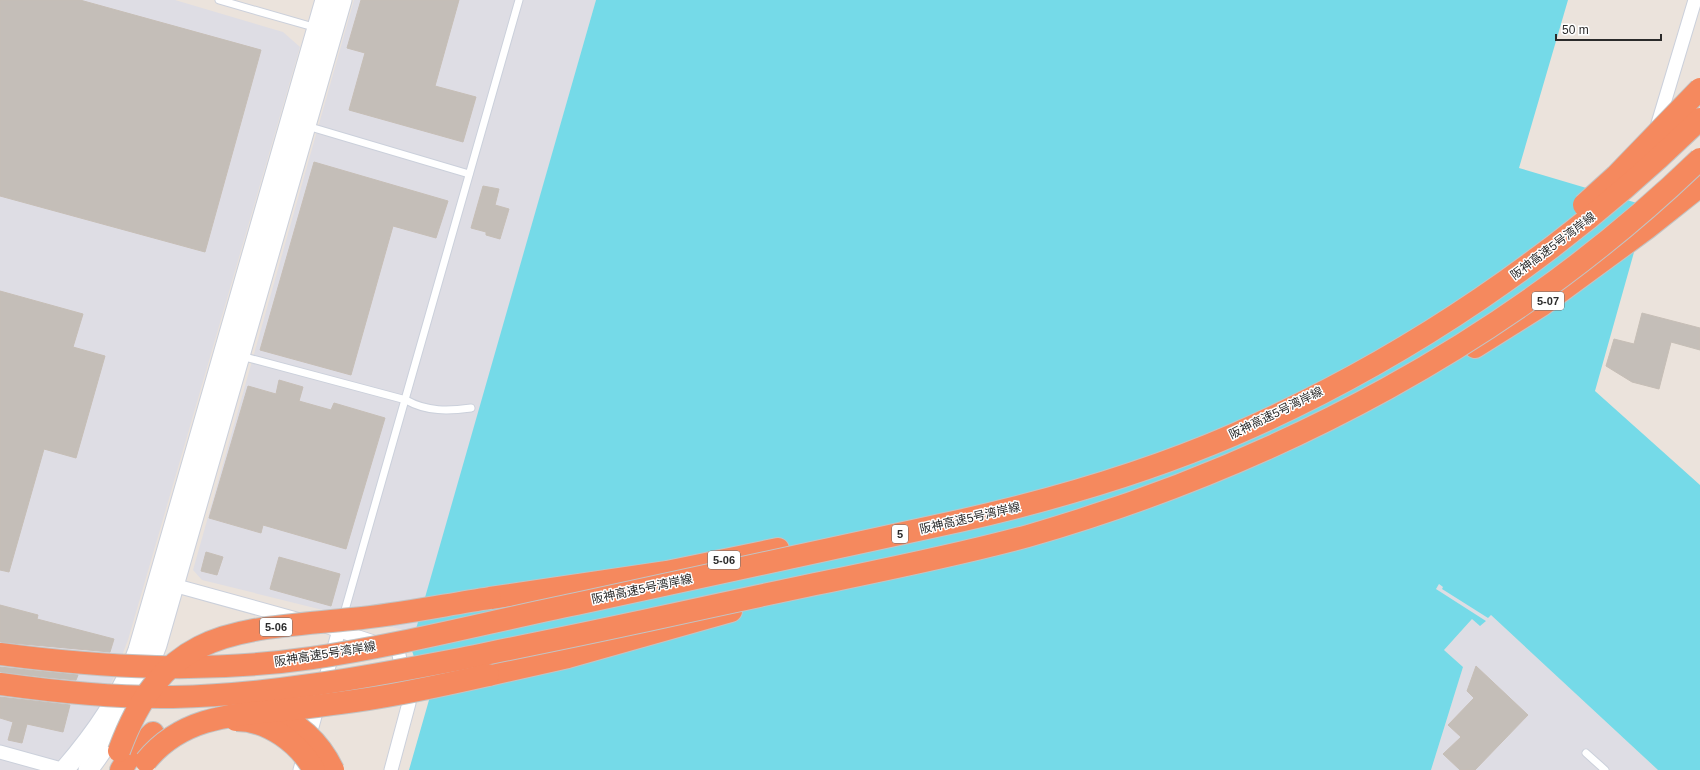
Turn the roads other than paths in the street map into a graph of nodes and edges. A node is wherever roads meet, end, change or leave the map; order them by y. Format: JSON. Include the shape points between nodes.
{"nodes":[{"id":1,"x":219,"y":0,"type":"edge"},
{"id":2,"x":325,"y":0,"type":"edge"},
{"id":3,"x":342,"y":0,"type":"edge"},
{"id":4,"x":519,"y":0,"type":"edge"},
{"id":5,"x":1695,"y":0,"type":"edge"},
{"id":6,"x":317,"y":28,"type":"junction"},
{"id":7,"x":1700,"y":89,"type":"edge"},
{"id":8,"x":1700,"y":119,"type":"edge"},
{"id":9,"x":299,"y":123,"type":"junction"},
{"id":10,"x":1700,"y":159,"type":"edge"},
{"id":11,"x":469,"y":174,"type":"junction"},
{"id":12,"x":1640,"y":185,"type":"dead end"},
{"id":13,"x":1700,"y":186,"type":"edge"},
{"id":14,"x":1467,"y":307,"type":"junction"},
{"id":15,"x":233,"y":354,"type":"junction"},
{"id":16,"x":1381,"y":393,"type":"junction"},
{"id":17,"x":406,"y":400,"type":"junction"},
{"id":18,"x":471,"y":408,"type":"dead end"},
{"id":19,"x":959,"y":521,"type":"junction"},
{"id":20,"x":838,"y":579,"type":"junction"},
{"id":21,"x":167,"y":583,"type":"junction"},
{"id":22,"x":339,"y":630,"type":"junction"},
{"id":23,"x":0,"y":654,"type":"edge"},
{"id":24,"x":0,"y":684,"type":"edge"},
{"id":25,"x":160,"y":738,"type":"junction"},
{"id":26,"x":0,"y":752,"type":"edge"},
{"id":27,"x":1586,"y":753,"type":"dead end"},
{"id":28,"x":64,"y":770,"type":"edge"},
{"id":29,"x":88,"y":770,"type":"edge"},
{"id":30,"x":114,"y":770,"type":"edge"},
{"id":31,"x":121,"y":770,"type":"edge"},
{"id":32,"x":140,"y":770,"type":"edge"},
{"id":33,"x":300,"y":770,"type":"edge"},
{"id":34,"x":314,"y":770,"type":"edge"},
{"id":35,"x":333,"y":770,"type":"edge"},
{"id":36,"x":391,"y":770,"type":"edge"},
{"id":37,"x":1605,"y":770,"type":"edge"}],
"edges":[{"from":1,"to":6,"type":"lane"},
{"from":2,"to":6,"type":"street"},
{"from":3,"to":9,"type":"street"},
{"from":4,"to":11,"type":"lane"},
{"from":5,"to":12,"type":"street"},
{"from":6,"to":9,"type":"street"},
{"from":7,"to":14,"type":"highway","bridge":true,"via":[[1562,226]]},
{"from":8,"to":14,"type":"highway","name":"阪神高速5号湾岸線","number":"5","bridge":true,"via":[[1579,228]]},
{"from":9,"to":11,"type":"lane"},
{"from":9,"to":15,"type":"street"},
{"from":10,"to":16,"type":"highway","bridge":true,"via":[[1637,217],[1542,291],[1483,331]]},
{"from":11,"to":17,"type":"lane"},
{"from":13,"to":16,"type":"highway","number":"5-07","bridge":true,"via":[[1548,300],[1488,340],[1431,372]]},
{"from":14,"to":19,"type":"highway","name":"阪神高速5号湾岸線","number":"5","bridge":true,"via":[[1352,376],[1232,435],[1121,477],[1019,507]]},
{"from":15,"to":17,"type":"lane"},
{"from":15,"to":21,"type":"street"},
{"from":16,"to":20,"type":"highway","bridge":true,"via":[[1235,464],[1132,504],[966,552]]},
{"from":17,"to":18,"type":"lane","via":[[416,405],[446,411]]},
{"from":17,"to":22,"type":"lane"},
{"from":19,"to":23,"type":"highway","name":"阪神高速5号湾岸線","number":"5","bridge":true,"via":[[424,637],[311,658],[258,664],[153,668],[97,666]]},
{"from":19,"to":30,"type":"highway","number":"5-06","bridge":true,"via":[[861,532],[667,572],[368,617],[230,634],[194,650],[162,674],[140,704],[132,720]]},
{"from":20,"to":24,"type":"highway","bridge":true,"via":[[574,636],[379,675],[284,690],[150,697],[62,692]]},
{"from":20,"to":32,"type":"highway","bridge":true,"via":[[568,657],[370,699],[244,714],[196,724],[166,740]]},
{"from":21,"to":22,"type":"street"},
{"from":21,"to":28,"type":"street","via":[[129,676],[116,700]]},
{"from":21,"to":29,"type":"street","via":[[158,645],[146,678],[110,741]]},
{"from":22,"to":33,"type":"street"},
{"from":22,"to":36,"type":"street","via":[[398,650],[409,703]]},
{"from":25,"to":31,"type":"highway","via":[[131,754]]},
{"from":25,"to":32,"type":"highway","via":[[156,751]]},
{"from":25,"to":34,"type":"highway","bridge":true,"via":[[212,722],[241,720],[279,734],[300,750]]},
{"from":25,"to":35,"type":"highway","bridge":true,"via":[[183,717],[200,711],[232,706],[248,707],[278,715],[294,724],[320,748]]},
{"from":26,"to":28,"type":"street"},
{"from":27,"to":37,"type":"lane"}]}
